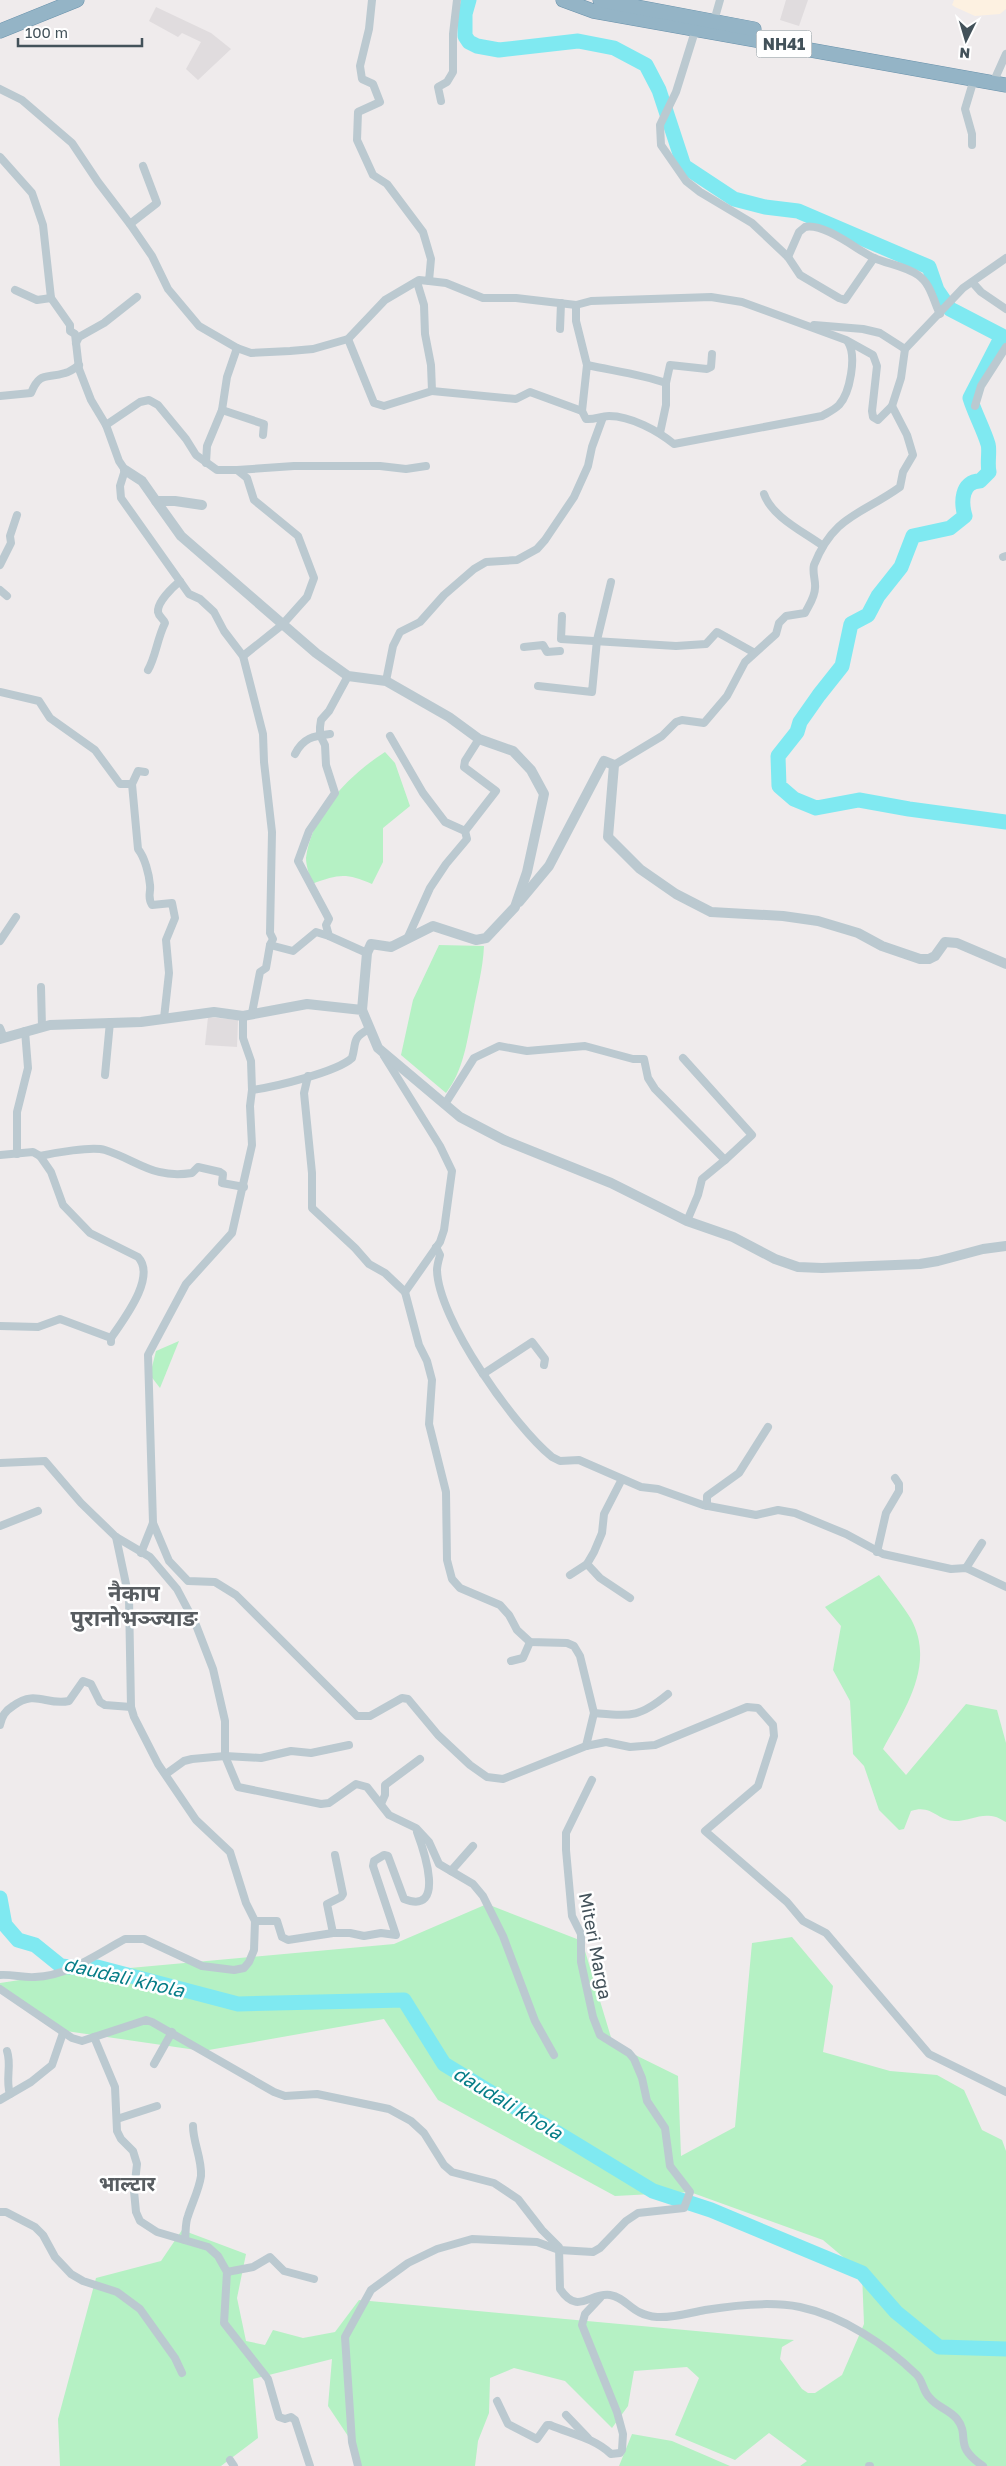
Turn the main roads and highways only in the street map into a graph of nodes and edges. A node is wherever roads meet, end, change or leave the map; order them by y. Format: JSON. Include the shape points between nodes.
{"nodes":[{"id":1,"x":77,"y":0,"type":"edge"},
{"id":2,"x":561,"y":0,"type":"edge"},
{"id":3,"x":576,"y":0,"type":"edge"},
{"id":4,"x":600,"y":0,"type":"edge"},
{"id":5,"x":0,"y":32,"type":"edge"},
{"id":6,"x":796,"y":42,"type":"junction"},
{"id":7,"x":1000,"y":80,"type":"edge"}],
"edges":[{"from":1,"to":5,"type":"highway"},
{"from":2,"to":3,"type":"highway","number":"NH41"},
{"from":2,"to":6,"type":"highway","number":"NH41","via":[[593,11]]},
{"from":4,"to":6,"type":"highway","number":"NH41","via":[[714,21]]},
{"from":6,"to":7,"type":"highway","number":"NH41"},
{"from":6,"to":7,"type":"highway","number":"NH41","via":[[974,79]]}]}
